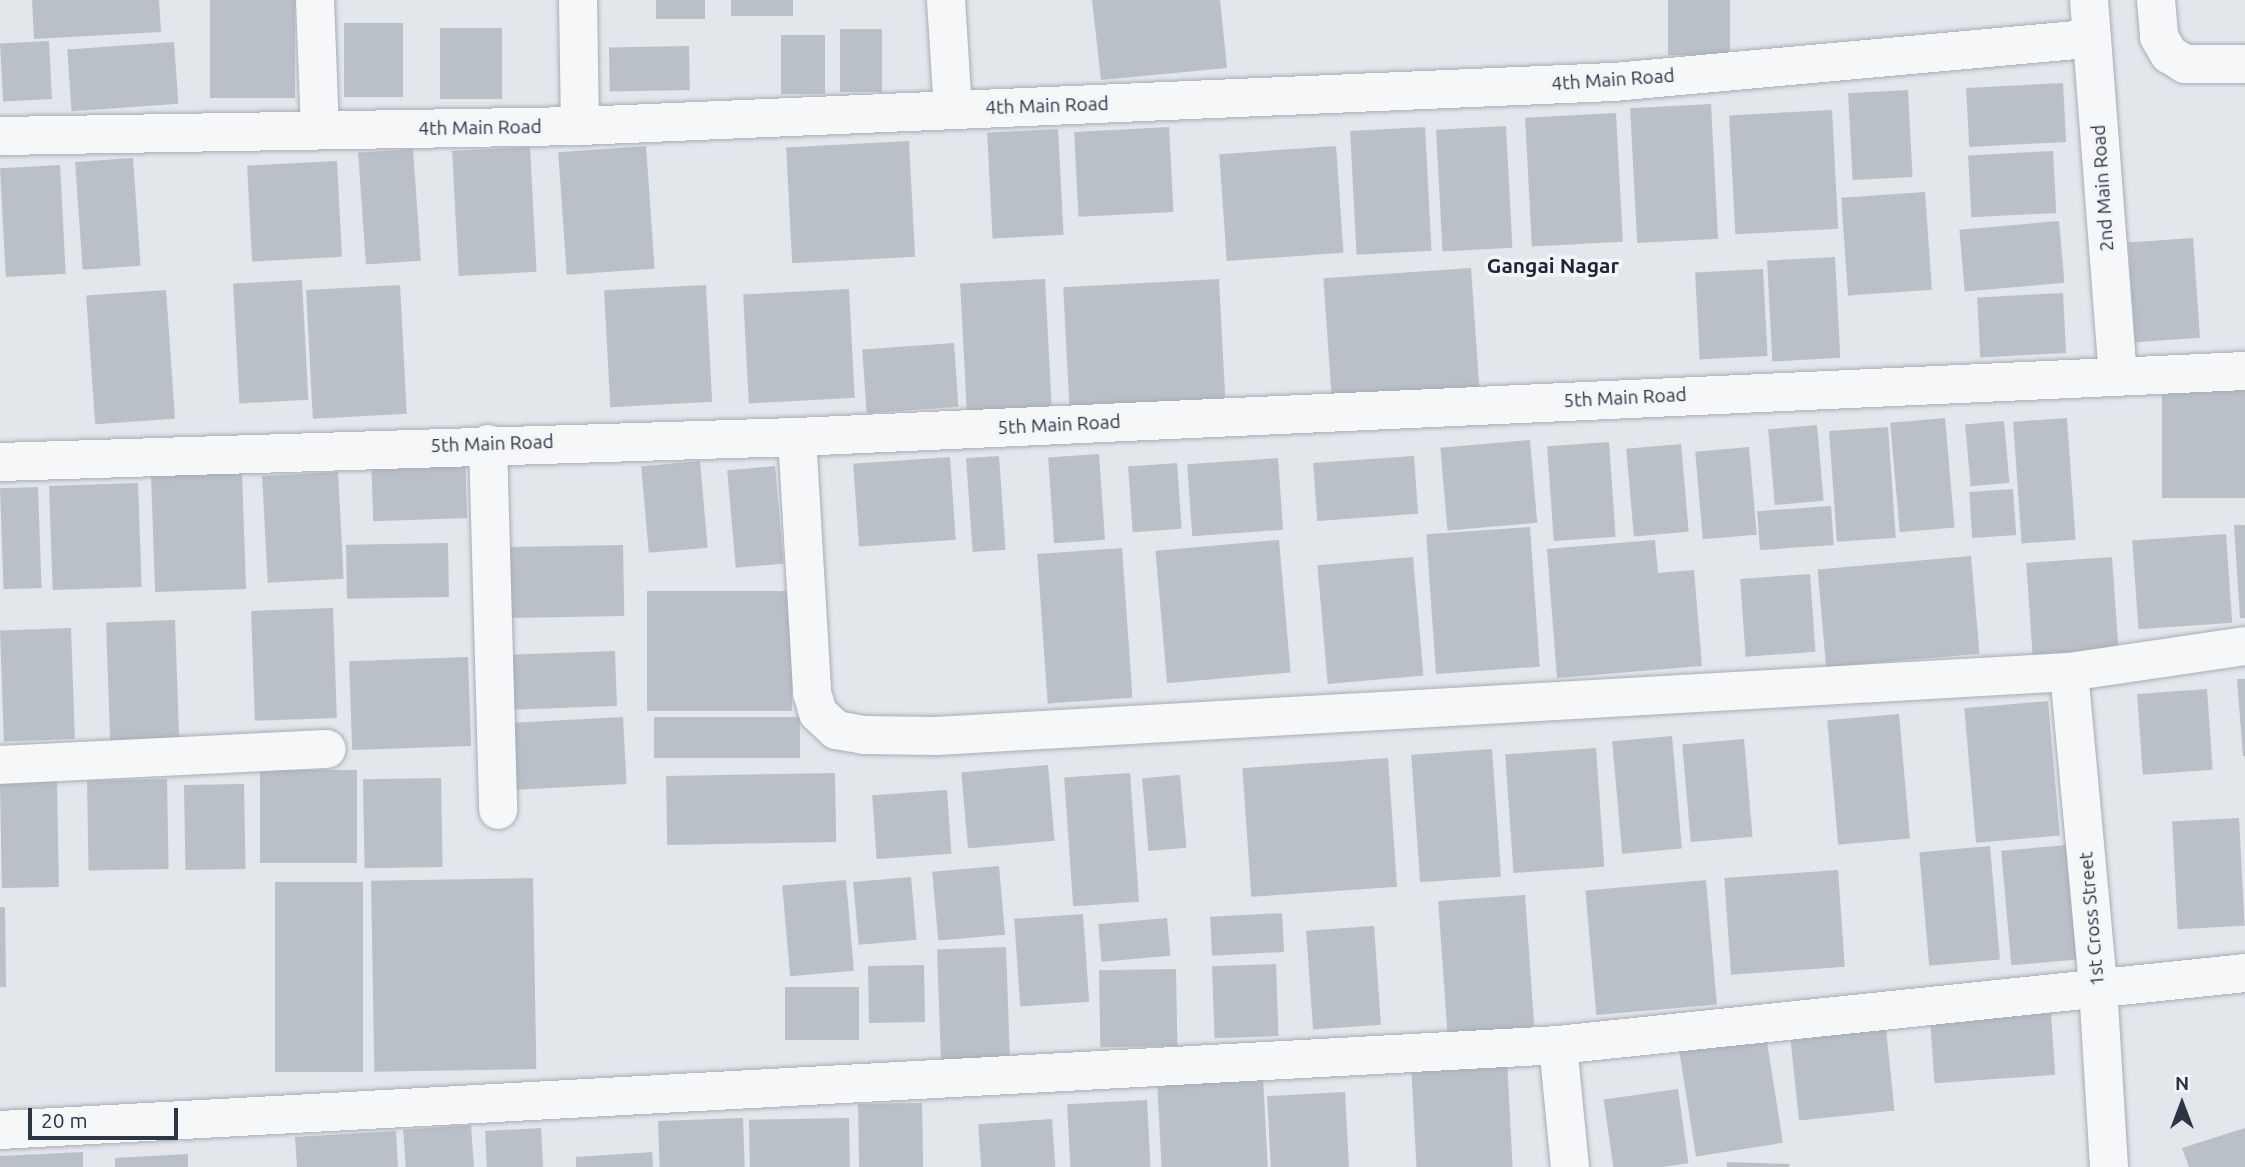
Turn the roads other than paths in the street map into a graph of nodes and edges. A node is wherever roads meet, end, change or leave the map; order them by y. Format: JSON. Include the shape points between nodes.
{"nodes":[{"id":1,"x":315,"y":0,"type":"edge"},
{"id":2,"x":578,"y":0,"type":"edge"},
{"id":3,"x":946,"y":0,"type":"edge"},
{"id":4,"x":2089,"y":0,"type":"edge"},
{"id":5,"x":2156,"y":0,"type":"edge"},
{"id":6,"x":2091,"y":39,"type":"junction"},
{"id":7,"x":2245,"y":64,"type":"edge"},
{"id":8,"x":953,"y":110,"type":"junction"},
{"id":9,"x":580,"y":126,"type":"junction"},
{"id":10,"x":320,"y":130,"type":"junction"},
{"id":11,"x":0,"y":136,"type":"edge"},
{"id":12,"x":2245,"y":371,"type":"edge"},
{"id":13,"x":2118,"y":376,"type":"junction"},
{"id":14,"x":797,"y":437,"type":"junction"},
{"id":15,"x":488,"y":444,"type":"junction"},
{"id":16,"x":0,"y":462,"type":"edge"},
{"id":17,"x":2245,"y":646,"type":"edge"},
{"id":18,"x":2069,"y":672,"type":"junction"},
{"id":19,"x":327,"y":749,"type":"dead end"},
{"id":20,"x":0,"y":765,"type":"edge"},
{"id":21,"x":499,"y":810,"type":"dead end"},
{"id":22,"x":2245,"y":973,"type":"edge"},
{"id":23,"x":2098,"y":987,"type":"junction"},
{"id":24,"x":1558,"y":1045,"type":"junction"},
{"id":25,"x":0,"y":1130,"type":"edge"},
{"id":26,"x":1570,"y":1167,"type":"edge"},
{"id":27,"x":2109,"y":1167,"type":"edge"}],
"edges":[{"from":1,"to":10,"type":"street"},
{"from":2,"to":9,"type":"street"},
{"from":3,"to":8,"type":"street"},
{"from":4,"to":6,"type":"street","name":"2nd Main Road"},
{"from":5,"to":7,"type":"street","via":[[2160,37],[2169,54],[2185,64]]},
{"from":6,"to":8,"type":"street","name":"4th Main Road","via":[[1614,82]]},
{"from":6,"to":13,"type":"street","name":"2nd Main Road"},
{"from":8,"to":9,"type":"street","name":"4th Main Road"},
{"from":9,"to":10,"type":"street","name":"4th Main Road"},
{"from":10,"to":11,"type":"street","name":"4th Main Road"},
{"from":12,"to":13,"type":"street","name":"5th Main Road"},
{"from":13,"to":14,"type":"street","name":"5th Main Road"},
{"from":14,"to":15,"type":"street","name":"5th Main Road"},
{"from":14,"to":18,"type":"street","via":[[812,693],[818,713],[836,730],[936,736]]},
{"from":15,"to":16,"type":"street","name":"5th Main Road"},
{"from":15,"to":21,"type":"street"},
{"from":17,"to":18,"type":"street"},
{"from":18,"to":23,"type":"street","name":"1st Cross Street"},
{"from":19,"to":20,"type":"street"},
{"from":22,"to":23,"type":"street"},
{"from":23,"to":24,"type":"street"},
{"from":23,"to":27,"type":"street","name":"1st Cross Street"},
{"from":24,"to":25,"type":"street"},
{"from":24,"to":26,"type":"street"}]}
